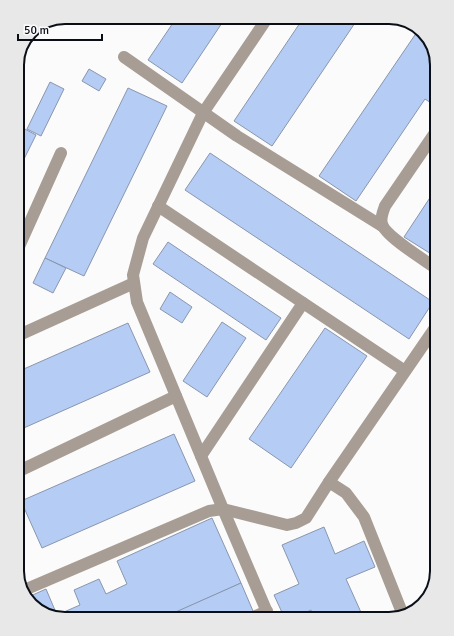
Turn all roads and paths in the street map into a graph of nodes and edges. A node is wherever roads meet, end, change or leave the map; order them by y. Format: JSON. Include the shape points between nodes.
{"nodes":[{"id":1,"x":263,"y":24,"type":"edge"},
{"id":2,"x":124,"y":57,"type":"dead end"},
{"id":3,"x":203,"y":112,"type":"junction"},
{"id":4,"x":430,"y":140,"type":"edge"},
{"id":5,"x":60,"y":153,"type":"dead end"},
{"id":6,"x":158,"y":206,"type":"junction"},
{"id":7,"x":382,"y":226,"type":"junction"},
{"id":8,"x":24,"y":235,"type":"edge"},
{"id":9,"x":430,"y":264,"type":"edge"},
{"id":10,"x":134,"y":283,"type":"junction"},
{"id":11,"x":303,"y":303,"type":"junction"},
{"id":12,"x":24,"y":333,"type":"edge"},
{"id":13,"x":430,"y":334,"type":"edge"},
{"id":14,"x":405,"y":371,"type":"junction"},
{"id":15,"x":176,"y":396,"type":"junction"},
{"id":16,"x":201,"y":456,"type":"junction"},
{"id":17,"x":24,"y":469,"type":"edge"},
{"id":18,"x":329,"y":482,"type":"junction"},
{"id":19,"x":223,"y":509,"type":"junction"},
{"id":20,"x":28,"y":589,"type":"edge"},
{"id":21,"x":401,"y":611,"type":"edge"},
{"id":22,"x":268,"y":612,"type":"edge"}],
"edges":[{"from":1,"to":3,"type":"lane"},
{"from":2,"to":3,"type":"lane"},
{"from":3,"to":6,"type":"lane"},
{"from":3,"to":7,"type":"lane"},
{"from":4,"to":7,"type":"lane","via":[[385,206],[381,219]]},
{"from":5,"to":8,"type":"lane"},
{"from":6,"to":10,"type":"lane","via":[[143,238],[133,276]]},
{"from":6,"to":11,"type":"lane"},
{"from":7,"to":9,"type":"lane","via":[[390,236]]},
{"from":10,"to":12,"type":"lane"},
{"from":10,"to":15,"type":"lane","via":[[137,302]]},
{"from":11,"to":14,"type":"lane"},
{"from":11,"to":16,"type":"lane"},
{"from":13,"to":14,"type":"lane"},
{"from":14,"to":18,"type":"lane"},
{"from":15,"to":16,"type":"lane"},
{"from":15,"to":17,"type":"lane"},
{"from":16,"to":19,"type":"lane"},
{"from":18,"to":19,"type":"lane","via":[[306,518],[296,523],[287,525]]},
{"from":18,"to":21,"type":"lane","via":[[346,493],[364,517]]},
{"from":19,"to":20,"type":"lane","via":[[209,511]]},
{"from":19,"to":22,"type":"lane"}]}
